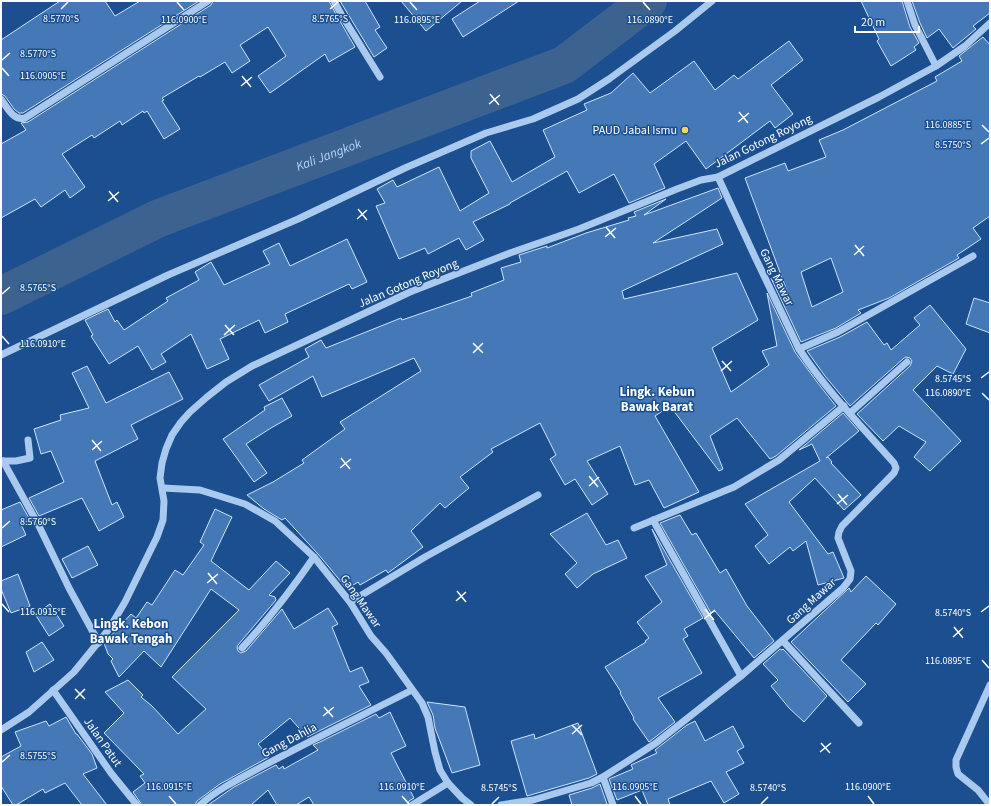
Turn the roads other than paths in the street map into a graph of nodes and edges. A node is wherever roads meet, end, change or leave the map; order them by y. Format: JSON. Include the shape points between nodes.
{"nodes":[{"id":1,"x":208,"y":1,"type":"edge"},
{"id":2,"x":334,"y":1,"type":"edge"},
{"id":3,"x":712,"y":1,"type":"edge"},
{"id":4,"x":907,"y":1,"type":"edge"},
{"id":5,"x":990,"y":23,"type":"edge"},
{"id":6,"x":936,"y":66,"type":"junction"},
{"id":7,"x":380,"y":77,"type":"dead end"},
{"id":8,"x":1,"y":99,"type":"edge"},
{"id":9,"x":718,"y":176,"type":"junction"},
{"id":10,"x":973,"y":256,"type":"dead end"},
{"id":11,"x":799,"y":349,"type":"junction"},
{"id":12,"x":1,"y":355,"type":"edge"},
{"id":13,"x":907,"y":362,"type":"dead end"},
{"id":14,"x":844,"y":406,"type":"junction"},
{"id":15,"x":850,"y":413,"type":"junction"},
{"id":16,"x":28,"y":440,"type":"dead end"},
{"id":17,"x":2,"y":461,"type":"edge"},
{"id":18,"x":163,"y":488,"type":"junction"},
{"id":19,"x":538,"y":495,"type":"dead end"},
{"id":20,"x":653,"y":520,"type":"junction"},
{"id":21,"x":634,"y":528,"type":"dead end"},
{"id":22,"x":314,"y":557,"type":"junction"},
{"id":23,"x":350,"y":602,"type":"junction"},
{"id":24,"x":783,"y":641,"type":"junction"},
{"id":25,"x":99,"y":643,"type":"junction"},
{"id":26,"x":242,"y":648,"type":"dead end"},
{"id":27,"x":742,"y":676,"type":"junction"},
{"id":28,"x":990,"y":685,"type":"edge"},
{"id":29,"x":53,"y":690,"type":"junction"},
{"id":30,"x":412,"y":690,"type":"junction"},
{"id":31,"x":859,"y":723,"type":"dead end"},
{"id":32,"x":1,"y":730,"type":"edge"},
{"id":33,"x":603,"y":778,"type":"junction"},
{"id":34,"x":448,"y":783,"type":"junction"},
{"id":35,"x":137,"y":805,"type":"edge"},
{"id":36,"x":200,"y":805,"type":"edge"},
{"id":37,"x":412,"y":805,"type":"edge"},
{"id":38,"x":471,"y":805,"type":"edge"},
{"id":39,"x":501,"y":805,"type":"edge"},
{"id":40,"x":613,"y":805,"type":"edge"},
{"id":41,"x":990,"y":805,"type":"edge"}],
"edges":[{"from":1,"to":8,"type":"street","via":[[25,118],[19,119],[14,116]]},
{"from":2,"to":7,"type":"street"},
{"from":3,"to":12,"type":"street","via":[[609,79],[578,99],[533,119],[486,133],[405,168],[298,219],[168,275]]},
{"from":4,"to":6,"type":"street","via":[[915,25]]},
{"from":5,"to":6,"type":"street","name":"Jalan Gotong Royong","via":[[965,46]]},
{"from":6,"to":9,"type":"street","name":"Jalan Gotong Royong"},
{"from":9,"to":11,"type":"street","name":"Gang Mawar"},
{"from":9,"to":18,"type":"street","name":"Jalan Gotong Royong","via":[[677,189],[579,229],[410,292],[252,366],[207,397],[190,412],[172,435],[162,463],[160,478]]},
{"from":10,"to":11,"type":"street","via":[[838,332]]},
{"from":11,"to":14,"type":"street","name":"Gang Mawar"},
{"from":13,"to":15,"type":"street"},
{"from":14,"to":15,"type":"street","name":"Gang Mawar"},
{"from":14,"to":20,"type":"street","via":[[779,460],[734,487]]},
{"from":15,"to":24,"type":"street","name":"Gang Mawar","via":[[896,468],[839,532],[838,538],[851,571],[850,580]]},
{"from":16,"to":17,"type":"street","via":[[30,458]]},
{"from":17,"to":25,"type":"street","via":[[39,526]]},
{"from":18,"to":22,"type":"street","name":"Gang Mawar","via":[[200,490],[245,504],[275,521]]},
{"from":18,"to":25,"type":"street","name":"Jalan Gotong Royong","via":[[163,520],[157,537],[125,602]]},
{"from":19,"to":23,"type":"street","via":[[425,557]]},
{"from":20,"to":21,"type":"street"},
{"from":20,"to":27,"type":"street"},
{"from":22,"to":23,"type":"street","name":"Gang Mawar"},
{"from":22,"to":26,"type":"street","via":[[292,589]]},
{"from":23,"to":30,"type":"street","name":"Gang Mawar","via":[[371,636]]},
{"from":24,"to":27,"type":"street","name":"Gang Mawar"},
{"from":24,"to":31,"type":"street"},
{"from":25,"to":29,"type":"street","name":"Jalan Gotong Royong","via":[[74,672]]},
{"from":27,"to":33,"type":"street","name":"Gang Mawar","via":[[656,743]]},
{"from":28,"to":41,"type":"street","via":[[956,760],[956,767],[958,774],[978,790]]},
{"from":29,"to":32,"type":"street","name":"Jalan Gotong Royong","via":[[29,712]]},
{"from":29,"to":35,"type":"street","name":"Jalan Patut","via":[[111,773]]},
{"from":30,"to":34,"type":"street","name":"Gang Mawar","via":[[428,717],[440,770]]},
{"from":30,"to":36,"type":"street","name":"Gang Dahlia","via":[[243,777]]},
{"from":33,"to":39,"type":"street","name":"Gang Mawar","via":[[533,800]]},
{"from":33,"to":40,"type":"street"},
{"from":34,"to":37,"type":"street"},
{"from":34,"to":38,"type":"street","name":"Gang Mawar"}]}
